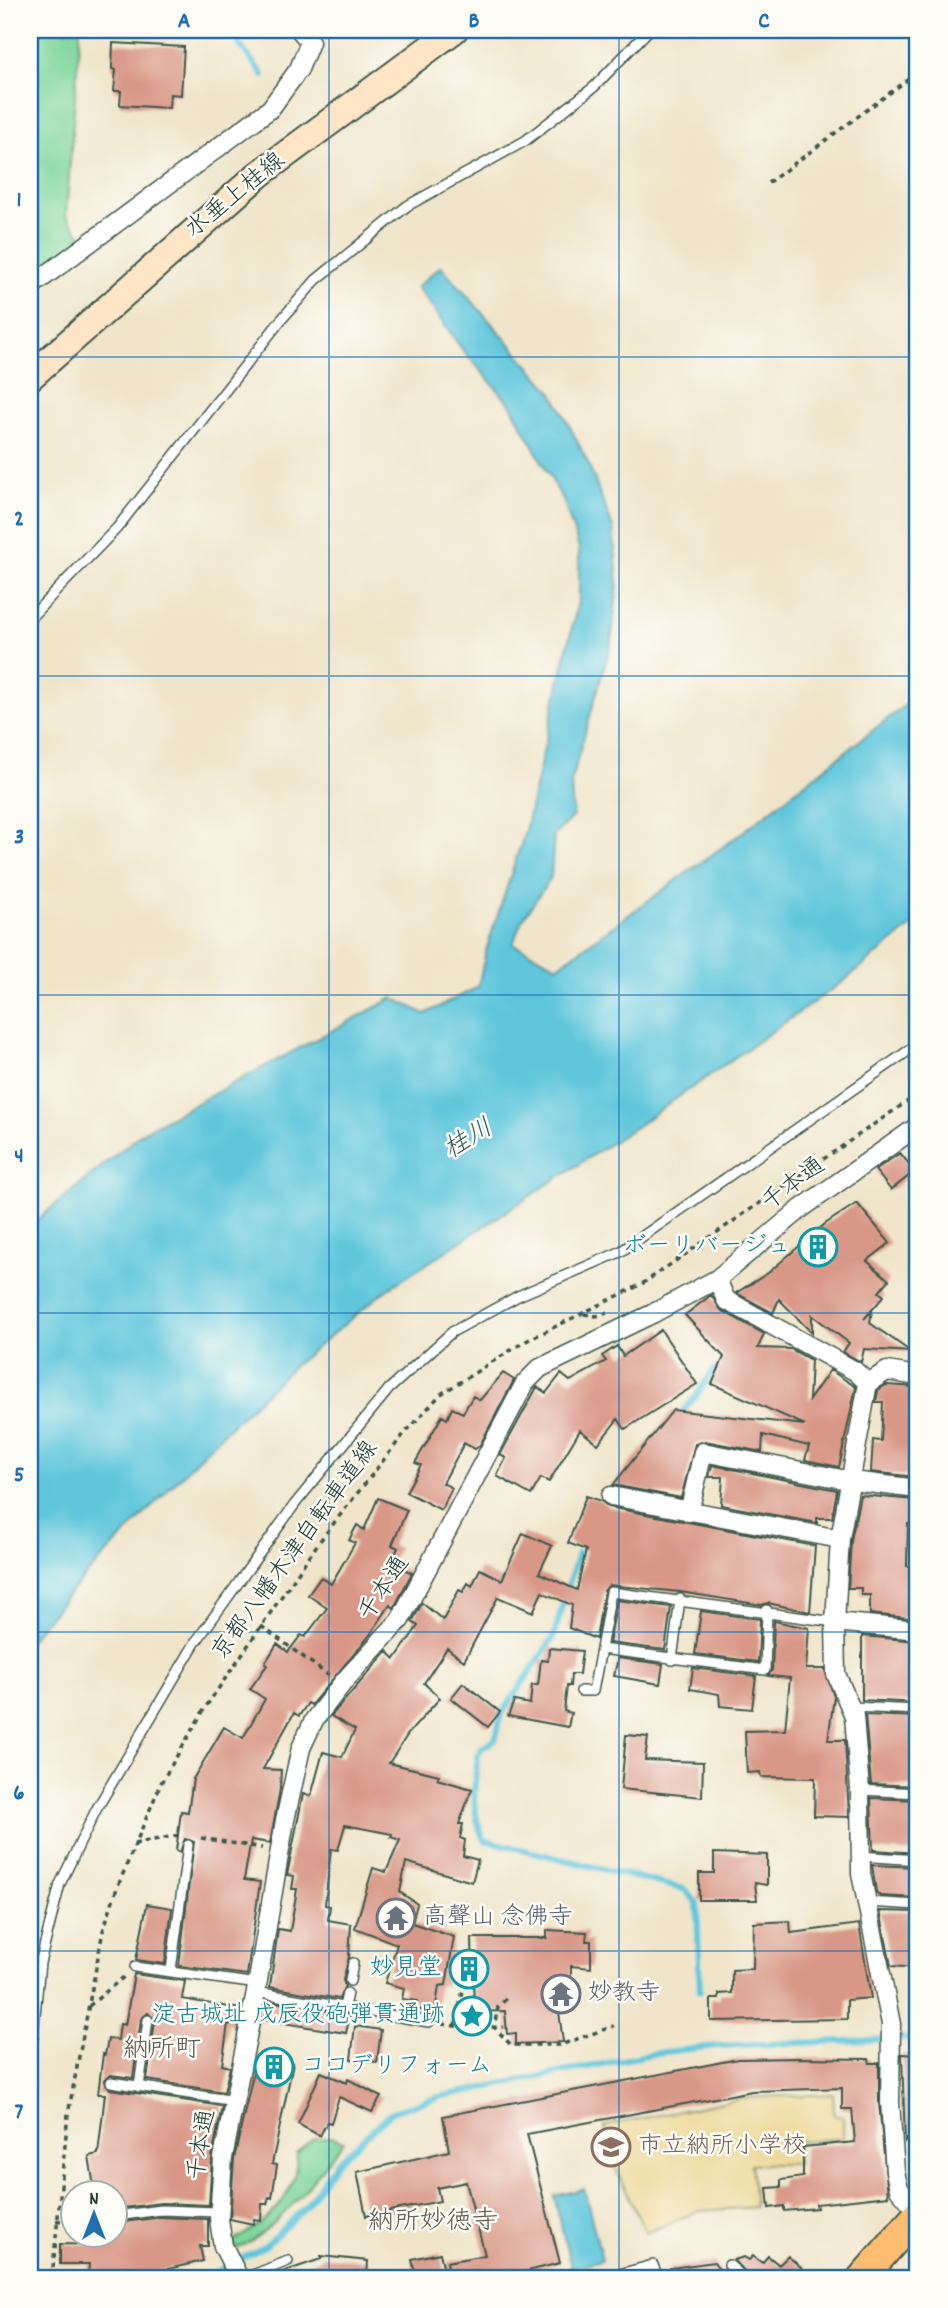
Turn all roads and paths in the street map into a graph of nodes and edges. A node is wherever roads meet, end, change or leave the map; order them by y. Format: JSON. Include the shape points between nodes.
{"nodes":[{"id":1,"x":300,"y":30,"type":"edge"},
{"id":2,"x":649,"y":30,"type":"edge"},
{"id":3,"x":447,"y":32,"type":"edge"},
{"id":4,"x":918,"y":72,"type":"edge"},
{"id":5,"x":768,"y":183,"type":"dead end"},
{"id":6,"x":30,"y":287,"type":"edge"},
{"id":7,"x":30,"y":377,"type":"edge"},
{"id":8,"x":30,"y":618,"type":"edge"},
{"id":9,"x":918,"y":1044,"type":"edge"},
{"id":10,"x":918,"y":1094,"type":"edge"},
{"id":11,"x":918,"y":1126,"type":"edge"},
{"id":12,"x":717,"y":1279,"type":"junction"},
{"id":13,"x":918,"y":1376,"type":"edge"},
{"id":14,"x":868,"y":1383,"type":"junction"},
{"id":15,"x":852,"y":1481,"type":"junction"},
{"id":16,"x":918,"y":1489,"type":"edge"},
{"id":17,"x":611,"y":1496,"type":"dead end"},
{"id":18,"x":689,"y":1512,"type":"junction"},
{"id":19,"x":840,"y":1539,"type":"junction"},
{"id":20,"x":680,"y":1599,"type":"junction"},
{"id":21,"x":767,"y":1610,"type":"junction"},
{"id":22,"x":835,"y":1622,"type":"junction"},
{"id":23,"x":261,"y":1626,"type":"junction"},
{"id":24,"x":918,"y":1630,"type":"edge"},
{"id":25,"x":601,"y":1649,"type":"junction"},
{"id":26,"x":672,"y":1660,"type":"junction"},
{"id":27,"x":341,"y":1685,"type":"junction"},
{"id":28,"x":581,"y":1691,"type":"dead end"},
{"id":29,"x":852,"y":1707,"type":"junction"},
{"id":30,"x":918,"y":1710,"type":"edge"},
{"id":31,"x":860,"y":1790,"type":"junction"},
{"id":32,"x":918,"y":1793,"type":"edge"},
{"id":33,"x":200,"y":1838,"type":"dead end"},
{"id":34,"x":187,"y":1840,"type":"joint"},
{"id":35,"x":134,"y":1843,"type":"junction"},
{"id":36,"x":279,"y":1850,"type":"junction"},
{"id":37,"x":860,"y":1856,"type":"junction"},
{"id":38,"x":918,"y":1860,"type":"edge"},
{"id":39,"x":867,"y":1902,"type":"junction"},
{"id":40,"x":918,"y":1905,"type":"edge"},
{"id":41,"x":353,"y":1963,"type":"dead end"},
{"id":42,"x":135,"y":1967,"type":"joint"},
{"id":43,"x":171,"y":1970,"type":"junction"},
{"id":44,"x":350,"y":1981,"type":"dead end"},
{"id":45,"x":257,"y":1988,"type":"junction"},
{"id":46,"x":463,"y":1992,"type":"dead end"},
{"id":47,"x":347,"y":1993,"type":"dead end"},
{"id":48,"x":506,"y":1999,"type":"dead end"},
{"id":49,"x":87,"y":2007,"type":"junction"},
{"id":50,"x":344,"y":2007,"type":"junction"},
{"id":51,"x":148,"y":2020,"type":"dead end"},
{"id":52,"x":429,"y":2022,"type":"dead end"},
{"id":53,"x":440,"y":2024,"type":"dead end"},
{"id":54,"x":455,"y":2026,"type":"junction"},
{"id":55,"x":614,"y":2026,"type":"dead end"},
{"id":56,"x":494,"y":2027,"type":"junction"},
{"id":57,"x":503,"y":2027,"type":"dead end"},
{"id":58,"x":30,"y":2065,"type":"edge"},
{"id":59,"x":111,"y":2082,"type":"dead end"},
{"id":60,"x":139,"y":2087,"type":"junction"},
{"id":61,"x":235,"y":2101,"type":"junction"},
{"id":62,"x":218,"y":2212,"type":"junction"},
{"id":63,"x":918,"y":2213,"type":"edge"},
{"id":64,"x":130,"y":2214,"type":"edge"},
{"id":65,"x":56,"y":2221,"type":"junction"},
{"id":66,"x":60,"y":2221,"type":"edge"},
{"id":67,"x":288,"y":2261,"type":"dead end"},
{"id":68,"x":729,"y":2266,"type":"dead end"},
{"id":69,"x":52,"y":2278,"type":"edge"},
{"id":70,"x":241,"y":2278,"type":"edge"},
{"id":71,"x":604,"y":2278,"type":"edge"},
{"id":72,"x":658,"y":2278,"type":"edge"},
{"id":73,"x":744,"y":2278,"type":"edge"},
{"id":74,"x":862,"y":2278,"type":"edge"}],
"edges":[{"from":1,"to":6,"type":"street","via":[[310,42],[299,69],[270,109]]},
{"from":2,"to":8,"type":"lane","via":[[594,87],[525,141],[407,206],[316,280],[117,528]]},
{"from":3,"to":7,"type":"main road","name":"水垂上桂線","via":[[258,175]]},
{"from":4,"to":5,"type":"path"},
{"from":9,"to":58,"type":"lane","via":[[620,1252],[518,1296],[452,1332],[389,1390],[295,1504],[195,1643],[96,1810],[60,1884],[40,1963]]},
{"from":10,"to":23,"type":"path","name":"京都八幡木津自転車道線","via":[[642,1284],[524,1342],[442,1394],[356,1493]]},
{"from":11,"to":12,"type":"street","name":"千本通","via":[[802,1208]]},
{"from":12,"to":14,"type":"street","via":[[726,1300],[855,1371]]},
{"from":12,"to":27,"type":"street","name":"千本通","via":[[540,1368],[526,1383],[416,1594],[400,1620]]},
{"from":13,"to":14,"type":"street","via":[[887,1371]]},
{"from":14,"to":15,"type":"street"},
{"from":15,"to":16,"type":"street"},
{"from":15,"to":18,"type":"street","via":[[704,1451]]},
{"from":15,"to":19,"type":"street"},
{"from":17,"to":18,"type":"street"},
{"from":18,"to":19,"type":"street"},
{"from":19,"to":22,"type":"street"},
{"from":20,"to":21,"type":"lane"},
{"from":20,"to":25,"type":"lane","via":[[611,1592]]},
{"from":20,"to":26,"type":"lane"},
{"from":21,"to":22,"type":"lane"},
{"from":21,"to":26,"type":"lane","via":[[765,1670]]},
{"from":22,"to":24,"type":"street"},
{"from":22,"to":29,"type":"street","via":[[836,1674]]},
{"from":23,"to":27,"type":"path"},
{"from":23,"to":35,"type":"path","name":"京都八幡木津自転車道線","via":[[161,1783]]},
{"from":25,"to":26,"type":"lane"},
{"from":25,"to":28,"type":"lane","via":[[593,1691]]},
{"from":27,"to":36,"type":"street","name":"千本通","via":[[314,1720],[301,1748]]},
{"from":29,"to":30,"type":"lane"},
{"from":29,"to":31,"type":"street"},
{"from":31,"to":32,"type":"lane"},
{"from":31,"to":37,"type":"street"},
{"from":33,"to":36,"type":"path"},
{"from":34,"to":35,"type":"path","via":[[173,1834]]},
{"from":34,"to":43,"type":"lane"},
{"from":35,"to":49,"type":"path","name":"京都八幡木津自転車道線","via":[[103,1931]]},
{"from":36,"to":45,"type":"street","name":"千本通"},
{"from":37,"to":38,"type":"lane"},
{"from":37,"to":39,"type":"street"},
{"from":39,"to":40,"type":"lane"},
{"from":39,"to":63,"type":"street","via":[[891,2024],[895,2172],[899,2189]]},
{"from":41,"to":44,"type":"lane"},
{"from":42,"to":43,"type":"lane"},
{"from":42,"to":49,"type":"path"},
{"from":43,"to":45,"type":"lane"},
{"from":45,"to":50,"type":"lane"},
{"from":45,"to":61,"type":"street","name":"千本通"},
{"from":46,"to":54,"type":"path"},
{"from":47,"to":50,"type":"lane"},
{"from":48,"to":56,"type":"path","via":[[498,2007]]},
{"from":49,"to":65,"type":"path","name":"京都八幡木津自転車道線"},
{"from":50,"to":52,"type":"lane"},
{"from":51,"to":60,"type":"lane"},
{"from":53,"to":54,"type":"path"},
{"from":54,"to":56,"type":"path"},
{"from":55,"to":56,"type":"path","via":[[560,2045],[511,2045]]},
{"from":56,"to":57,"type":"path"},
{"from":59,"to":60,"type":"lane"},
{"from":60,"to":61,"type":"lane"},
{"from":61,"to":62,"type":"street","name":"千本通"},
{"from":62,"to":64,"type":"lane"},
{"from":62,"to":70,"type":"street","name":"千本通","via":[[223,2246]]},
{"from":63,"to":74,"type":"main road"},
{"from":65,"to":66,"type":"path"},
{"from":65,"to":69,"type":"path","name":"京都八幡木津自転車道線"},
{"from":67,"to":70,"type":"lane"},
{"from":68,"to":73,"type":"lane"},
{"from":71,"to":72,"type":"lane","via":[[653,2265]]}]}
